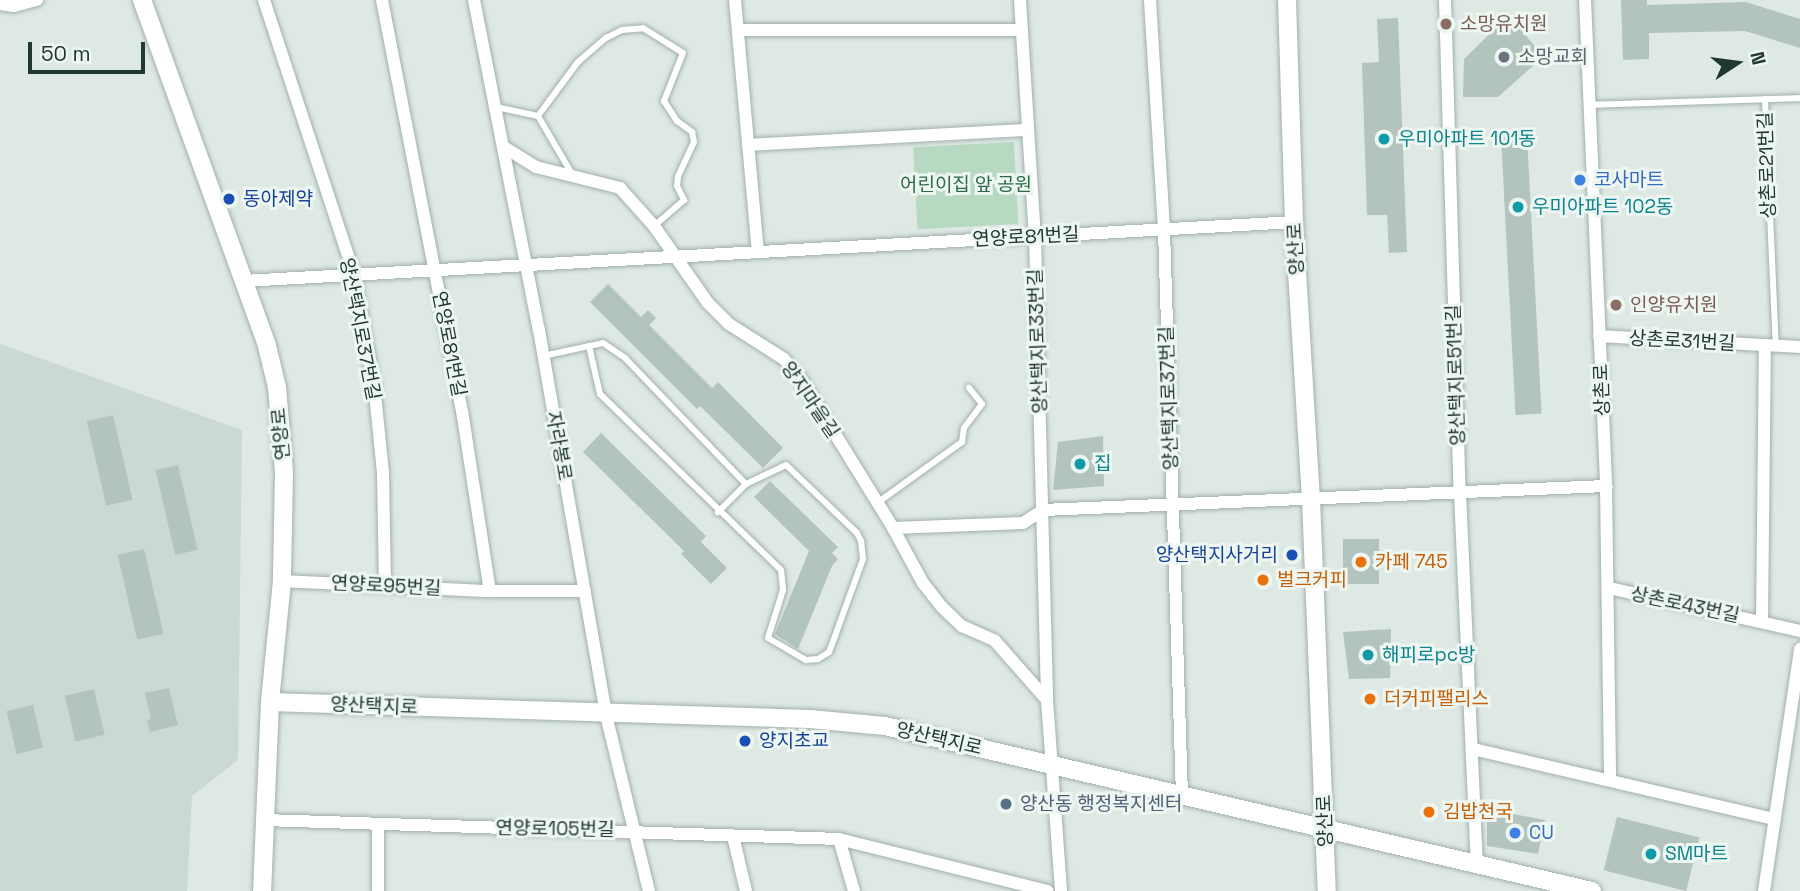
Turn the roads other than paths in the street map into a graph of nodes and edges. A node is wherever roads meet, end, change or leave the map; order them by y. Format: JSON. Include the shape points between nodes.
{"nodes":[{"id":1,"x":37,"y":0,"type":"edge"},
{"id":2,"x":142,"y":0,"type":"edge"},
{"id":3,"x":264,"y":0,"type":"edge"},
{"id":4,"x":382,"y":0,"type":"edge"},
{"id":5,"x":474,"y":0,"type":"edge"},
{"id":6,"x":735,"y":0,"type":"edge"},
{"id":7,"x":1020,"y":0,"type":"edge"},
{"id":8,"x":1150,"y":0,"type":"edge"},
{"id":9,"x":1287,"y":0,"type":"edge"},
{"id":10,"x":1445,"y":0,"type":"edge"},
{"id":11,"x":1585,"y":0,"type":"edge"},
{"id":12,"x":0,"y":4,"type":"edge"},
{"id":13,"x":738,"y":30,"type":"junction"},
{"id":14,"x":1022,"y":30,"type":"junction"},
{"id":15,"x":1800,"y":98,"type":"edge"},
{"id":16,"x":1765,"y":99,"type":"junction"},
{"id":17,"x":1589,"y":105,"type":"junction"},
{"id":18,"x":496,"y":107,"type":"junction"},
{"id":19,"x":538,"y":116,"type":"junction"},
{"id":20,"x":1028,"y":130,"type":"junction"},
{"id":21,"x":748,"y":145,"type":"junction"},
{"id":22,"x":504,"y":147,"type":"junction"},
{"id":23,"x":572,"y":175,"type":"junction"},
{"id":24,"x":1294,"y":222,"type":"junction"},
{"id":25,"x":654,"y":226,"type":"junction"},
{"id":26,"x":1164,"y":230,"type":"junction"},
{"id":27,"x":1035,"y":237,"type":"junction"},
{"id":28,"x":758,"y":252,"type":"junction"},
{"id":29,"x":676,"y":257,"type":"junction"},
{"id":30,"x":524,"y":264,"type":"junction"},
{"id":31,"x":435,"y":270,"type":"junction"},
{"id":32,"x":354,"y":274,"type":"junction"},
{"id":33,"x":243,"y":281,"type":"junction"},
{"id":34,"x":1600,"y":336,"type":"junction"},
{"id":35,"x":1771,"y":345,"type":"junction"},
{"id":36,"x":589,"y":346,"type":"junction"},
{"id":37,"x":1800,"y":346,"type":"edge"},
{"id":38,"x":543,"y":356,"type":"junction"},
{"id":39,"x":968,"y":388,"type":"dead end"},
{"id":40,"x":746,"y":484,"type":"junction"},
{"id":41,"x":1606,"y":486,"type":"junction"},
{"id":42,"x":1460,"y":493,"type":"junction"},
{"id":43,"x":1311,"y":499,"type":"junction"},
{"id":44,"x":877,"y":503,"type":"junction"},
{"id":45,"x":1172,"y":505,"type":"junction"},
{"id":46,"x":1043,"y":510,"type":"junction"},
{"id":47,"x":718,"y":512,"type":"junction"},
{"id":48,"x":893,"y":528,"type":"junction"},
{"id":49,"x":282,"y":581,"type":"junction"},
{"id":50,"x":386,"y":586,"type":"junction"},
{"id":51,"x":1609,"y":588,"type":"junction"},
{"id":52,"x":585,"y":590,"type":"junction"},
{"id":53,"x":490,"y":591,"type":"junction"},
{"id":54,"x":1762,"y":622,"type":"junction"},
{"id":55,"x":1800,"y":631,"type":"edge"},
{"id":56,"x":1800,"y":649,"type":"edge"},
{"id":57,"x":1048,"y":700,"type":"junction"},
{"id":58,"x":271,"y":702,"type":"junction"},
{"id":59,"x":606,"y":715,"type":"junction"},
{"id":60,"x":1473,"y":749,"type":"junction"},
{"id":61,"x":1054,"y":765,"type":"junction"},
{"id":62,"x":1610,"y":779,"type":"junction"},
{"id":63,"x":1182,"y":797,"type":"junction"},
{"id":64,"x":1775,"y":819,"type":"junction"},
{"id":65,"x":264,"y":820,"type":"junction"},
{"id":66,"x":377,"y":826,"type":"junction"},
{"id":67,"x":1326,"y":828,"type":"junction"},
{"id":68,"x":633,"y":830,"type":"junction"},
{"id":69,"x":733,"y":836,"type":"junction"},
{"id":70,"x":839,"y":839,"type":"junction"},
{"id":71,"x":1477,"y":863,"type":"junction"},
{"id":72,"x":262,"y":891,"type":"edge"},
{"id":73,"x":378,"y":891,"type":"edge"},
{"id":74,"x":649,"y":891,"type":"edge"},
{"id":75,"x":746,"y":891,"type":"edge"},
{"id":76,"x":854,"y":891,"type":"edge"},
{"id":77,"x":1048,"y":891,"type":"edge"},
{"id":78,"x":1061,"y":891,"type":"edge"},
{"id":79,"x":1327,"y":891,"type":"edge"},
{"id":80,"x":1592,"y":891,"type":"edge"},
{"id":81,"x":1764,"y":891,"type":"edge"}],
"edges":[{"from":1,"to":12,"type":"street"},
{"from":2,"to":33,"type":"street","name":"연양로"},
{"from":3,"to":32,"type":"street","name":"양산택지로37번길"},
{"from":4,"to":31,"type":"street","name":"연양로81번길"},
{"from":5,"to":18,"type":"street","name":"자라봉로"},
{"from":6,"to":13,"type":"street"},
{"from":7,"to":14,"type":"street","name":"양산택지로33번길"},
{"from":8,"to":26,"type":"street","name":"양산택지로37번길"},
{"from":9,"to":24,"type":"street","name":"양산로"},
{"from":10,"to":42,"type":"street","name":"양산택지로51번길"},
{"from":11,"to":17,"type":"street","name":"상촌로"},
{"from":13,"to":14,"type":"street"},
{"from":13,"to":21,"type":"street"},
{"from":14,"to":20,"type":"street","name":"양산택지로33번길"},
{"from":15,"to":16,"type":"lane","name":"상촌로21번길"},
{"from":16,"to":17,"type":"lane","name":"상촌로21번길"},
{"from":16,"to":35,"type":"lane","name":"상촌로21번길"},
{"from":17,"to":34,"type":"street","name":"상촌로"},
{"from":18,"to":19,"type":"lane"},
{"from":18,"to":22,"type":"street","name":"자라봉로"},
{"from":19,"to":23,"type":"lane"},
{"from":19,"to":25,"type":"lane","via":[[578,62],[606,37],[622,30],[643,28],[683,53],[664,102],[692,132],[694,142],[678,177],[684,200]]},
{"from":20,"to":21,"type":"street"},
{"from":20,"to":27,"type":"street","name":"양산택지로33번길"},
{"from":21,"to":28,"type":"street"},
{"from":22,"to":23,"type":"street","name":"양지마을길","via":[[536,167]]},
{"from":22,"to":30,"type":"street","name":"자라봉로"},
{"from":23,"to":25,"type":"street","name":"양지마을길","via":[[620,188]]},
{"from":24,"to":26,"type":"street","name":"연양로81번길"},
{"from":24,"to":43,"type":"street","name":"양산로"},
{"from":25,"to":29,"type":"street","name":"양지마을길"},
{"from":26,"to":27,"type":"street","name":"연양로81번길"},
{"from":26,"to":45,"type":"street","name":"양산택지로37번길"},
{"from":27,"to":28,"type":"street","name":"연양로81번길"},
{"from":27,"to":46,"type":"street","name":"양산택지로33번길"},
{"from":28,"to":29,"type":"street","name":"연양로81번길"},
{"from":29,"to":30,"type":"street","name":"연양로81번길"},
{"from":29,"to":44,"type":"street","name":"양지마을길","via":[[722,317],[793,369]]},
{"from":30,"to":31,"type":"street","name":"연양로81번길"},
{"from":30,"to":38,"type":"street","name":"자라봉로"},
{"from":31,"to":32,"type":"street","name":"연양로81번길"},
{"from":31,"to":53,"type":"street","name":"연양로81번길"},
{"from":32,"to":33,"type":"street","name":"연양로81번길"},
{"from":32,"to":50,"type":"street","name":"양산택지로37번길","via":[[382,459]]},
{"from":33,"to":49,"type":"street","name":"연양로","via":[[277,387],[284,472]]},
{"from":34,"to":35,"type":"street","name":"상촌로31번길"},
{"from":34,"to":41,"type":"street","name":"상촌로"},
{"from":35,"to":37,"type":"street","name":"상촌로31번길"},
{"from":35,"to":54,"type":"street","name":"상촌로43번길"},
{"from":36,"to":38,"type":"lane"},
{"from":36,"to":40,"type":"lane","via":[[603,343],[625,358]]},
{"from":36,"to":47,"type":"lane","via":[[600,394]]},
{"from":38,"to":52,"type":"street","name":"자라봉로"},
{"from":39,"to":44,"type":"lane","via":[[982,404],[964,428],[962,442]]},
{"from":40,"to":47,"type":"lane"},
{"from":40,"to":47,"type":"lane","via":[[786,465],[857,533],[863,559],[829,652],[806,660],[768,638],[783,590],[781,570]]},
{"from":41,"to":42,"type":"street"},
{"from":41,"to":51,"type":"street","name":"상촌로"},
{"from":42,"to":43,"type":"street"},
{"from":42,"to":60,"type":"street","name":"양산택지로51번길"},
{"from":43,"to":45,"type":"street"},
{"from":43,"to":67,"type":"street","name":"양산로"},
{"from":44,"to":48,"type":"street","name":"양지마을길"},
{"from":45,"to":46,"type":"street"},
{"from":45,"to":63,"type":"street","name":"양산택지로37번길"},
{"from":46,"to":48,"type":"street","via":[[1023,523]]},
{"from":46,"to":57,"type":"street","name":"양산택지로33번길"},
{"from":48,"to":57,"type":"street","name":"양지마을길","via":[[942,607],[962,626],[995,641]]},
{"from":49,"to":50,"type":"street","name":"연양로95번길"},
{"from":49,"to":58,"type":"street","name":"연양로"},
{"from":50,"to":53,"type":"street","name":"연양로95번길"},
{"from":51,"to":54,"type":"street","name":"상촌로43번길"},
{"from":51,"to":62,"type":"street","name":"상촌로"},
{"from":52,"to":53,"type":"street","name":"연양로95번길"},
{"from":52,"to":59,"type":"street","name":"자라봉로"},
{"from":54,"to":55,"type":"street","name":"상촌로43번길"},
{"from":56,"to":64,"type":"street"},
{"from":57,"to":61,"type":"street","name":"양산택지로33번길"},
{"from":58,"to":59,"type":"street","name":"양산택지로"},
{"from":58,"to":65,"type":"street","name":"연양로"},
{"from":59,"to":61,"type":"street","name":"양산택지로","via":[[847,721]]},
{"from":59,"to":68,"type":"street","name":"자라봉로"},
{"from":60,"to":62,"type":"street"},
{"from":60,"to":71,"type":"street","name":"양산택지로51번길"},
{"from":61,"to":63,"type":"street","name":"양산택지로"},
{"from":61,"to":78,"type":"street","name":"양산택지로33번길"},
{"from":62,"to":64,"type":"street"},
{"from":63,"to":67,"type":"street","name":"양산택지로"},
{"from":64,"to":81,"type":"street"},
{"from":65,"to":66,"type":"street","name":"연양로105번길"},
{"from":65,"to":72,"type":"street","name":"연양로"},
{"from":66,"to":68,"type":"street","name":"연양로105번길"},
{"from":66,"to":73,"type":"street"},
{"from":67,"to":71,"type":"street","name":"양산택지로"},
{"from":67,"to":79,"type":"street","name":"양산로"},
{"from":68,"to":69,"type":"street","name":"연양로105번길"},
{"from":68,"to":74,"type":"street","name":"자라봉로"},
{"from":69,"to":70,"type":"street","name":"연양로105번길"},
{"from":69,"to":75,"type":"street"},
{"from":70,"to":76,"type":"street"},
{"from":70,"to":77,"type":"street","name":"연양로105번길"},
{"from":71,"to":80,"type":"street","name":"양산택지로"}]}
